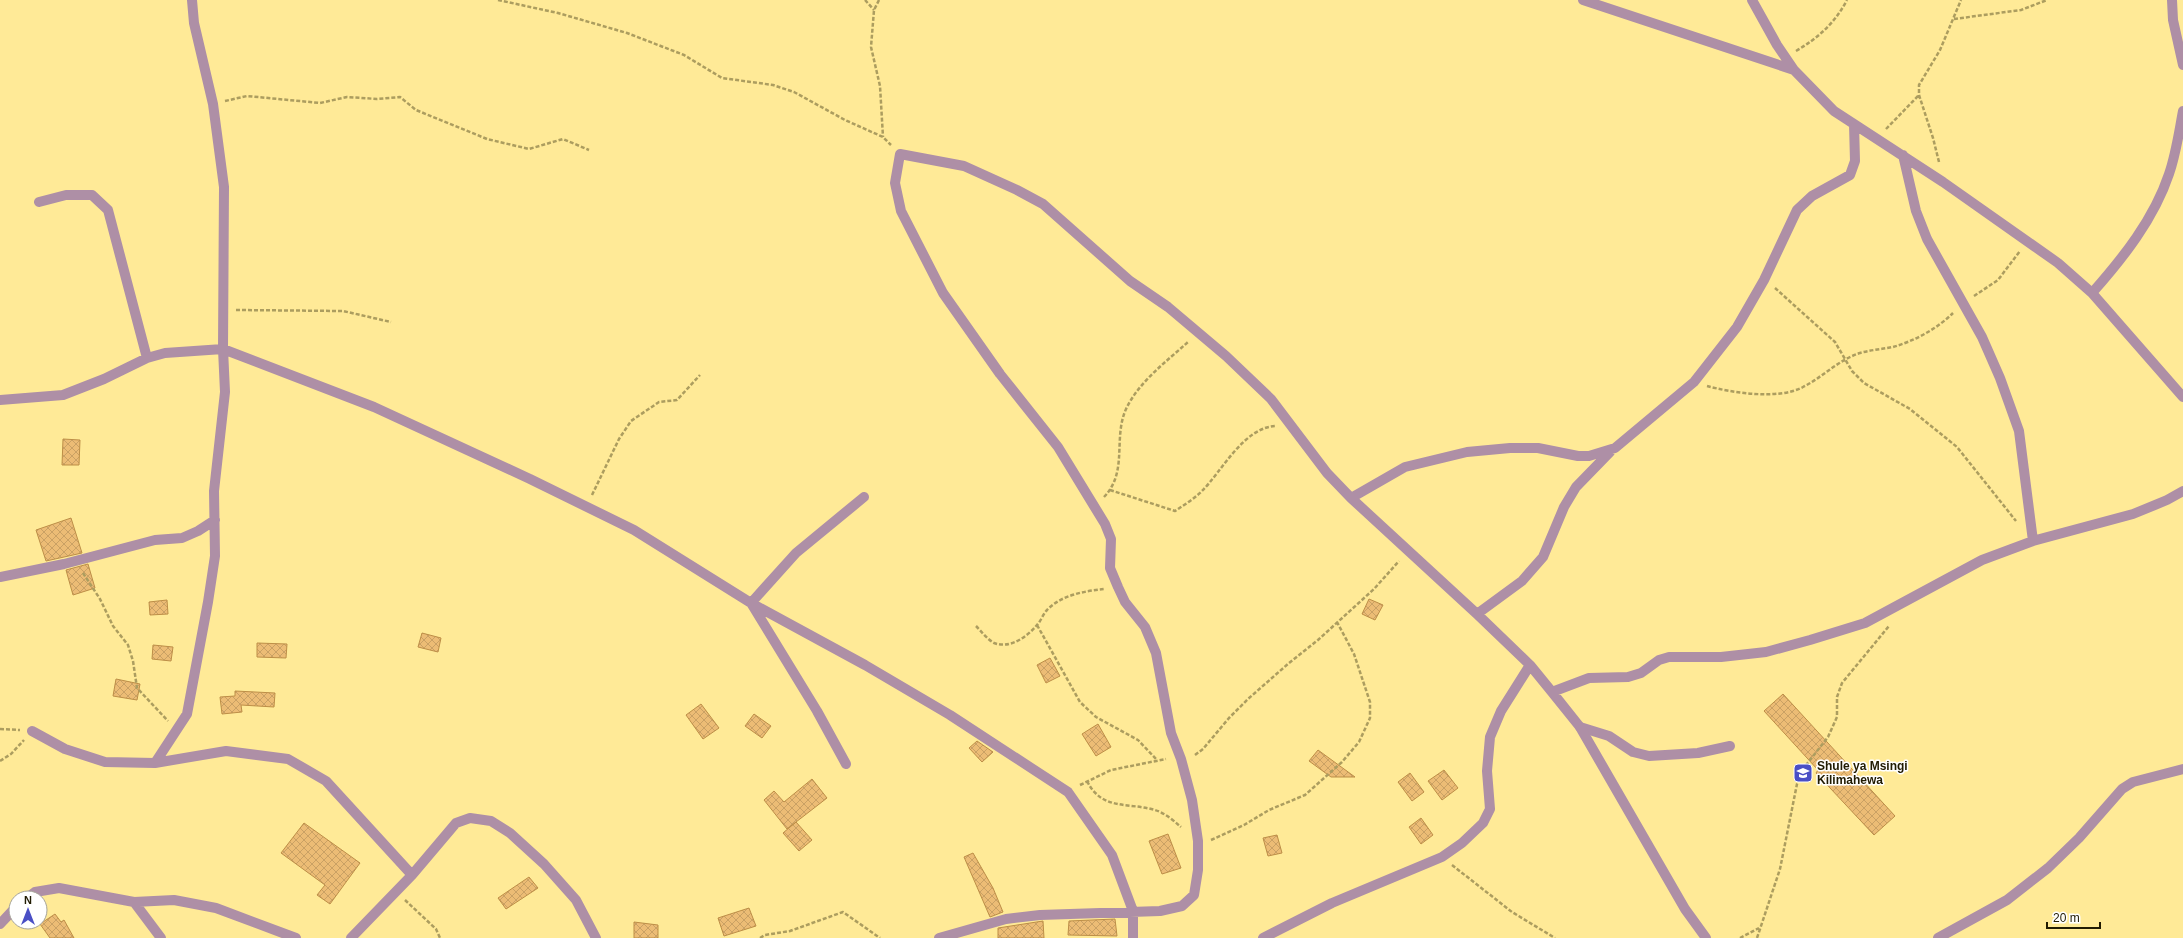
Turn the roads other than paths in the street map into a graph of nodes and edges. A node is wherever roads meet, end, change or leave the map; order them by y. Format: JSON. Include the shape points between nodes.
{"nodes":[{"id":1,"x":192,"y":0,"type":"edge"},
{"id":2,"x":1583,"y":0,"type":"edge"},
{"id":3,"x":1752,"y":0,"type":"edge"},
{"id":4,"x":2172,"y":0,"type":"edge"},
{"id":5,"x":2183,"y":65,"type":"edge"},
{"id":6,"x":1794,"y":70,"type":"junction"},
{"id":7,"x":2183,"y":111,"type":"edge"},
{"id":8,"x":1854,"y":124,"type":"junction"},
{"id":9,"x":1904,"y":155,"type":"junction"},
{"id":10,"x":39,"y":202,"type":"dead end"},
{"id":11,"x":2092,"y":293,"type":"junction"},
{"id":12,"x":223,"y":349,"type":"junction"},
{"id":13,"x":147,"y":358,"type":"junction"},
{"id":14,"x":2183,"y":397,"type":"edge"},
{"id":15,"x":0,"y":400,"type":"edge"},
{"id":16,"x":1615,"y":448,"type":"junction"},
{"id":17,"x":2183,"y":491,"type":"edge"},
{"id":18,"x":864,"y":497,"type":"dead end"},
{"id":19,"x":1351,"y":498,"type":"junction"},
{"id":20,"x":215,"y":520,"type":"junction"},
{"id":21,"x":2033,"y":537,"type":"junction"},
{"id":22,"x":0,"y":577,"type":"edge"},
{"id":23,"x":751,"y":603,"type":"junction"},
{"id":24,"x":1477,"y":614,"type":"junction"},
{"id":25,"x":1530,"y":665,"type":"junction"},
{"id":26,"x":1552,"y":692,"type":"junction"},
{"id":27,"x":1580,"y":727,"type":"junction"},
{"id":28,"x":32,"y":731,"type":"road end"},
{"id":29,"x":1730,"y":746,"type":"dead end"},
{"id":30,"x":155,"y":763,"type":"junction"},
{"id":31,"x":846,"y":764,"type":"dead end"},
{"id":32,"x":2183,"y":769,"type":"edge"},
{"id":33,"x":412,"y":875,"type":"junction"},
{"id":34,"x":46,"y":890,"type":"edge"},
{"id":35,"x":134,"y":902,"type":"junction"},
{"id":36,"x":1133,"y":911,"type":"junction"},
{"id":37,"x":8,"y":916,"type":"edge"},
{"id":38,"x":0,"y":924,"type":"edge"},
{"id":39,"x":161,"y":938,"type":"edge"},
{"id":40,"x":296,"y":938,"type":"edge"},
{"id":41,"x":351,"y":938,"type":"edge"},
{"id":42,"x":596,"y":938,"type":"edge"},
{"id":43,"x":939,"y":938,"type":"edge"},
{"id":44,"x":1133,"y":938,"type":"edge"},
{"id":45,"x":1263,"y":938,"type":"edge"},
{"id":46,"x":1706,"y":938,"type":"edge"},
{"id":47,"x":1938,"y":938,"type":"edge"}],
"edges":[{"from":1,"to":12,"type":"street","via":[[194,23],[213,104],[224,187]]},
{"from":2,"to":6,"type":"street"},
{"from":3,"to":6,"type":"street"},
{"from":4,"to":5,"type":"street"},
{"from":6,"to":8,"type":"street","via":[[1834,111]]},
{"from":7,"to":11,"type":"street","via":[[2169,175],[2152,212],[2134,242]]},
{"from":8,"to":9,"type":"street"},
{"from":8,"to":16,"type":"street","via":[[1855,161],[1850,175],[1812,196],[1797,210],[1764,280],[1737,327],[1694,382]]},
{"from":9,"to":11,"type":"street","via":[[2058,263]]},
{"from":9,"to":21,"type":"street","via":[[1916,211],[1924,232],[1982,336],[2019,431]]},
{"from":10,"to":13,"type":"street","via":[[66,195],[92,195],[108,210]]},
{"from":11,"to":14,"type":"street"},
{"from":12,"to":13,"type":"street","via":[[179,351]]},
{"from":12,"to":20,"type":"street","via":[[225,392],[217,458]]},
{"from":12,"to":23,"type":"street","via":[[374,407],[586,506],[634,530]]},
{"from":13,"to":15,"type":"street","via":[[63,395]]},
{"from":16,"to":19,"type":"street","via":[[1589,456],[1538,448],[1467,452],[1405,467]]},
{"from":16,"to":24,"type":"street","via":[[1576,487],[1564,507],[1543,557],[1522,581]]},
{"from":17,"to":21,"type":"street","via":[[2132,514]]},
{"from":18,"to":23,"type":"street","via":[[796,553]]},
{"from":19,"to":24,"type":"street"},
{"from":19,"to":36,"type":"street","via":[[1327,473],[1271,399],[1226,356],[1168,307],[1125,277],[1043,204],[964,166],[900,154],[896,183],[901,211],[943,293],[1000,374],[1058,447],[1095,505],[1111,539],[1110,568],[1125,602],[1145,627],[1156,653],[1171,733],[1192,800],[1198,841],[1198,870],[1194,895],[1182,906],[1160,911]]},
{"from":20,"to":22,"type":"street","via":[[198,532],[182,538],[155,540],[76,561]]},
{"from":20,"to":30,"type":"street","via":[[215,556],[186,714]]},
{"from":21,"to":26,"type":"street","via":[[1982,560],[1865,623],[1766,652],[1721,657],[1670,657],[1659,660],[1641,674],[1589,678]]},
{"from":23,"to":31,"type":"street"},
{"from":23,"to":36,"type":"street","via":[[865,665],[1068,792],[1112,855]]},
{"from":24,"to":25,"type":"street"},
{"from":25,"to":26,"type":"street"},
{"from":25,"to":45,"type":"street","via":[[1501,711],[1490,738],[1487,771],[1490,809],[1482,823],[1468,838],[1442,857],[1332,903]]},
{"from":26,"to":27,"type":"street"},
{"from":27,"to":29,"type":"street","via":[[1609,736],[1633,752],[1649,756],[1698,753]]},
{"from":27,"to":46,"type":"street","via":[[1685,909]]},
{"from":28,"to":30,"type":"street","via":[[65,749],[105,762]]},
{"from":30,"to":33,"type":"street","via":[[226,751],[288,759],[326,781]]},
{"from":32,"to":47,"type":"street","via":[[2132,782],[2122,789],[2079,838],[2048,868],[2007,900]]},
{"from":33,"to":41,"type":"street"},
{"from":33,"to":42,"type":"street","via":[[456,823],[470,818],[491,821],[510,833],[544,864],[576,900]]},
{"from":34,"to":35,"type":"street","via":[[58,888]]},
{"from":35,"to":39,"type":"street"},
{"from":35,"to":40,"type":"street","via":[[174,900],[216,908]]},
{"from":36,"to":43,"type":"street","via":[[1006,919]]},
{"from":36,"to":44,"type":"street"},
{"from":37,"to":38,"type":"street"}]}
